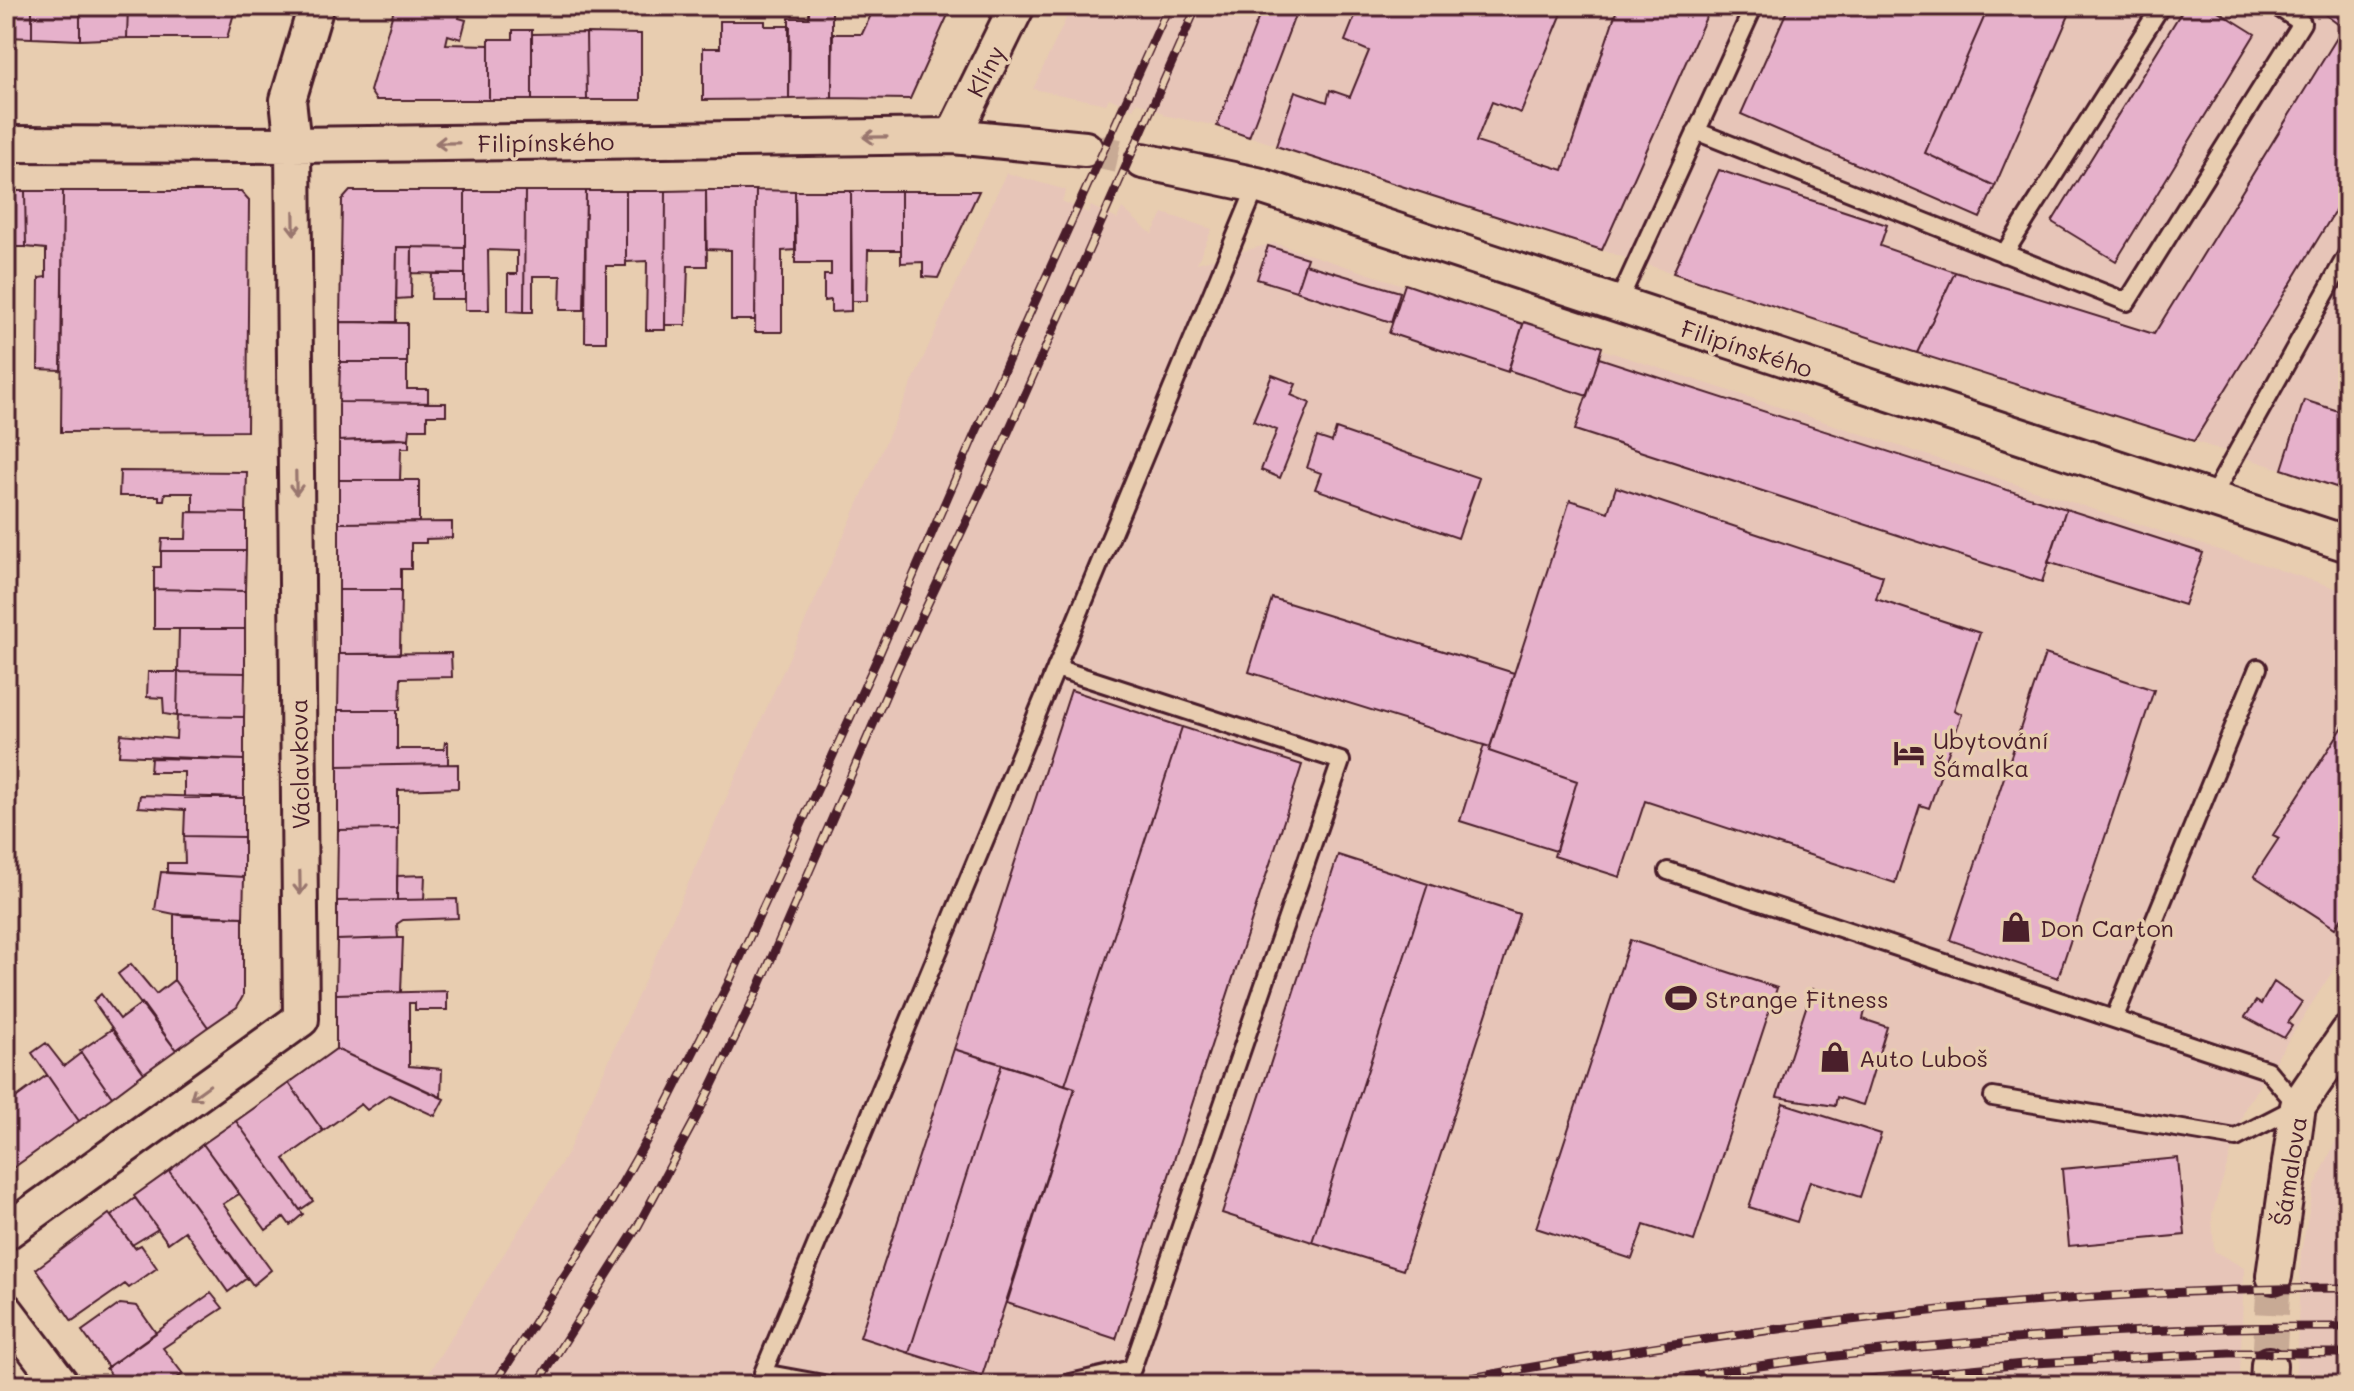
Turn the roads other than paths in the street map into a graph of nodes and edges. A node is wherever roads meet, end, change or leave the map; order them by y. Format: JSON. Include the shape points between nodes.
{"nodes":[{"id":1,"x":316,"y":6,"type":"edge"},
{"id":2,"x":1017,"y":6,"type":"edge"},
{"id":3,"x":1754,"y":6,"type":"edge"},
{"id":4,"x":2161,"y":6,"type":"edge"},
{"id":5,"x":2276,"y":6,"type":"edge"},
{"id":6,"x":1696,"y":131,"type":"junction"},
{"id":7,"x":953,"y":136,"type":"junction"},
{"id":8,"x":6,"y":144,"type":"edge"},
{"id":9,"x":293,"y":145,"type":"junction"},
{"id":10,"x":1085,"y":149,"type":"tunnel mouth"},
{"id":11,"x":1143,"y":161,"type":"tunnel mouth"},
{"id":12,"x":1257,"y":185,"type":"junction"},
{"id":13,"x":2348,"y":253,"type":"edge"},
{"id":14,"x":2004,"y":254,"type":"junction"},
{"id":15,"x":1617,"y":305,"type":"junction"},
{"id":16,"x":2211,"y":499,"type":"junction"},
{"id":17,"x":2348,"y":544,"type":"edge"},
{"id":18,"x":1056,"y":668,"type":"junction"},
{"id":19,"x":2258,"y":668,"type":"dead end"},
{"id":20,"x":1668,"y":871,"type":"dead end"},
{"id":21,"x":2114,"y":1019,"type":"junction"},
{"id":22,"x":2348,"y":1033,"type":"edge"},
{"id":23,"x":1993,"y":1097,"type":"dead end"},
{"id":24,"x":2298,"y":1106,"type":"junction"},
{"id":25,"x":6,"y":1232,"type":"edge"},
{"id":26,"x":2274,"y":1276,"type":"tunnel mouth"},
{"id":27,"x":6,"y":1311,"type":"edge"},
{"id":28,"x":62,"y":1385,"type":"edge"},
{"id":29,"x":829,"y":1385,"type":"edge"},
{"id":30,"x":1062,"y":1385,"type":"edge"}],
"edges":[{"from":1,"to":9,"type":"street","via":[[288,100]]},
{"from":2,"to":7,"type":"street","name":"Klíny"},
{"from":3,"to":6,"type":"lane"},
{"from":4,"to":14,"type":"lane"},
{"from":5,"to":14,"type":"lane","via":[[2302,23],[2127,302]]},
{"from":6,"to":14,"type":"lane"},
{"from":6,"to":15,"type":"lane"},
{"from":7,"to":9,"type":"street","name":"Filipínského","one_way":true},
{"from":7,"to":10,"type":"street","name":"Filipínského"},
{"from":8,"to":9,"type":"street","name":"Filipínského"},
{"from":9,"to":25,"type":"street","name":"Václavkova","one_way":true,"via":[[301,1019]]},
{"from":11,"to":12,"type":"street","name":"Filipínského"},
{"from":12,"to":15,"type":"street","name":"Filipínského"},
{"from":12,"to":18,"type":"lane"},
{"from":13,"to":16,"type":"lane"},
{"from":15,"to":16,"type":"street","name":"Filipínského"},
{"from":16,"to":17,"type":"street","name":"Filipínského"},
{"from":18,"to":29,"type":"lane","via":[[763,1373]]},
{"from":18,"to":30,"type":"lane","via":[[1341,761],[1132,1369]]},
{"from":19,"to":21,"type":"lane"},
{"from":20,"to":21,"type":"lane"},
{"from":21,"to":24,"type":"lane","via":[[2267,1070]]},
{"from":22,"to":24,"type":"street","name":"Šámalova"},
{"from":23,"to":24,"type":"lane","via":[[2236,1138]]},
{"from":24,"to":26,"type":"street","name":"Šámalova"},
{"from":27,"to":28,"type":"street"}]}
